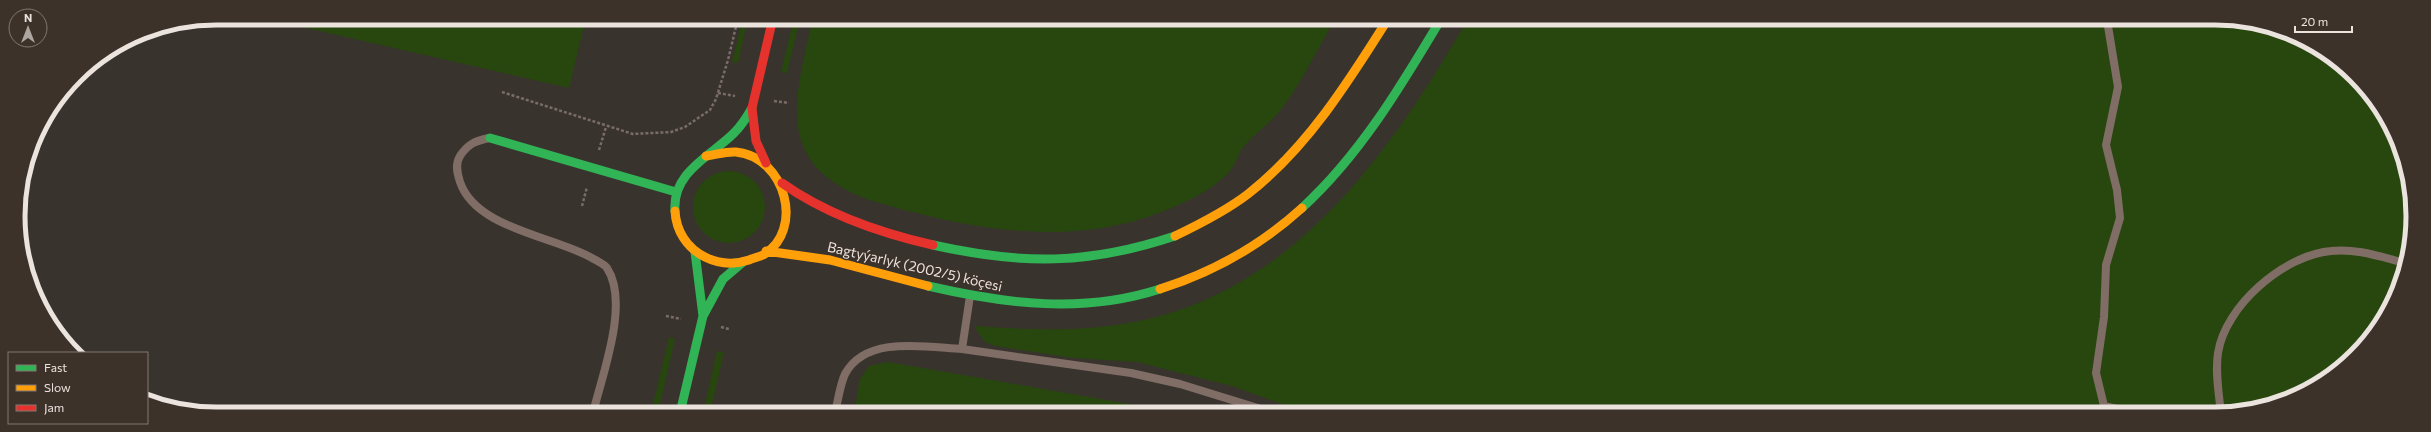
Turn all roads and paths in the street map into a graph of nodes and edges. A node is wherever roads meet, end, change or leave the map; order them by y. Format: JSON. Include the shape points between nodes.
{"nodes":[{"id":1,"x":736,"y":25,"type":"edge"},
{"id":2,"x":771,"y":25,"type":"edge"},
{"id":3,"x":1384,"y":25,"type":"edge"},
{"id":4,"x":1437,"y":25,"type":"edge"},
{"id":5,"x":2108,"y":25,"type":"edge"},
{"id":6,"x":502,"y":92,"type":"dead end"},
{"id":7,"x":752,"y":108,"type":"junction"},
{"id":8,"x":490,"y":138,"type":"joint"},
{"id":9,"x":706,"y":156,"type":"junction"},
{"id":10,"x":766,"y":163,"type":"junction"},
{"id":11,"x":782,"y":183,"type":"junction"},
{"id":12,"x":676,"y":192,"type":"junction"},
{"id":13,"x":766,"y":251,"type":"junction"},
{"id":14,"x":695,"y":252,"type":"junction"},
{"id":15,"x":743,"y":262,"type":"junction"},
{"id":16,"x":2400,"y":262,"type":"edge"},
{"id":17,"x":970,"y":295,"type":"junction"},
{"id":18,"x":703,"y":316,"type":"junction"},
{"id":19,"x":962,"y":349,"type":"junction"},
{"id":20,"x":594,"y":407,"type":"edge"},
{"id":21,"x":681,"y":407,"type":"edge"},
{"id":22,"x":837,"y":407,"type":"edge"},
{"id":23,"x":1255,"y":407,"type":"edge"},
{"id":24,"x":2102,"y":407,"type":"edge"},
{"id":25,"x":2220,"y":407,"type":"edge"}],
"edges":[{"from":1,"to":6,"type":"path","via":[[716,99],[710,110],[685,127],[671,132],[633,134]]},
{"from":2,"to":7,"type":"street"},
{"from":3,"to":11,"type":"street","name":"Bagtyýarlyk (2002/5) köçesi","via":[[1311,128],[1274,171],[1226,210],[1195,227],[1119,255],[1065,260],[1018,260],[951,250],[883,232],[844,218],[802,197]]},
{"from":4,"to":17,"type":"street","name":"Bagtyýarlyk (2002/5) köçesi","via":[[1352,154],[1290,219],[1252,248],[1180,282],[1147,294],[1116,301],[1017,303]]},
{"from":5,"to":24,"type":"lane","via":[[2118,87],[2106,145],[2117,190],[2120,218],[2106,265],[2104,316],[2096,373]]},
{"from":7,"to":9,"type":"street","via":[[735,132]]},
{"from":7,"to":10,"type":"street","via":[[756,141]]},
{"from":8,"to":12,"type":"street"},
{"from":8,"to":20,"type":"lane","via":[[476,140],[466,146],[457,160],[456,172],[461,185],[478,208],[504,224],[580,251],[607,267],[613,281],[616,308],[612,336]]},
{"from":9,"to":10,"type":"street","via":[[730,151],[749,154]]},
{"from":9,"to":12,"type":"street","via":[[695,163],[679,183]]},
{"from":10,"to":11,"type":"street"},
{"from":11,"to":13,"type":"street","via":[[787,207],[786,220],[775,242]]},
{"from":12,"to":14,"type":"street","via":[[675,220],[686,243]]},
{"from":13,"to":15,"type":"street"},
{"from":13,"to":17,"type":"street","name":"Bagtyýarlyk (2002/5) köçesi","via":[[831,260],[880,275]]},
{"from":14,"to":15,"type":"street","via":[[718,262]]},
{"from":14,"to":18,"type":"street"},
{"from":15,"to":18,"type":"street","via":[[723,280]]},
{"from":16,"to":25,"type":"lane","via":[[2361,252],[2330,251],[2290,264],[2264,282],[2236,312],[2219,345],[2217,375]]},
{"from":17,"to":19,"type":"lane"},
{"from":18,"to":21,"type":"street"},
{"from":19,"to":22,"type":"lane","via":[[903,346],[874,350],[856,360],[845,374]]},
{"from":19,"to":23,"type":"lane","via":[[1131,373],[1180,384]]}]}
